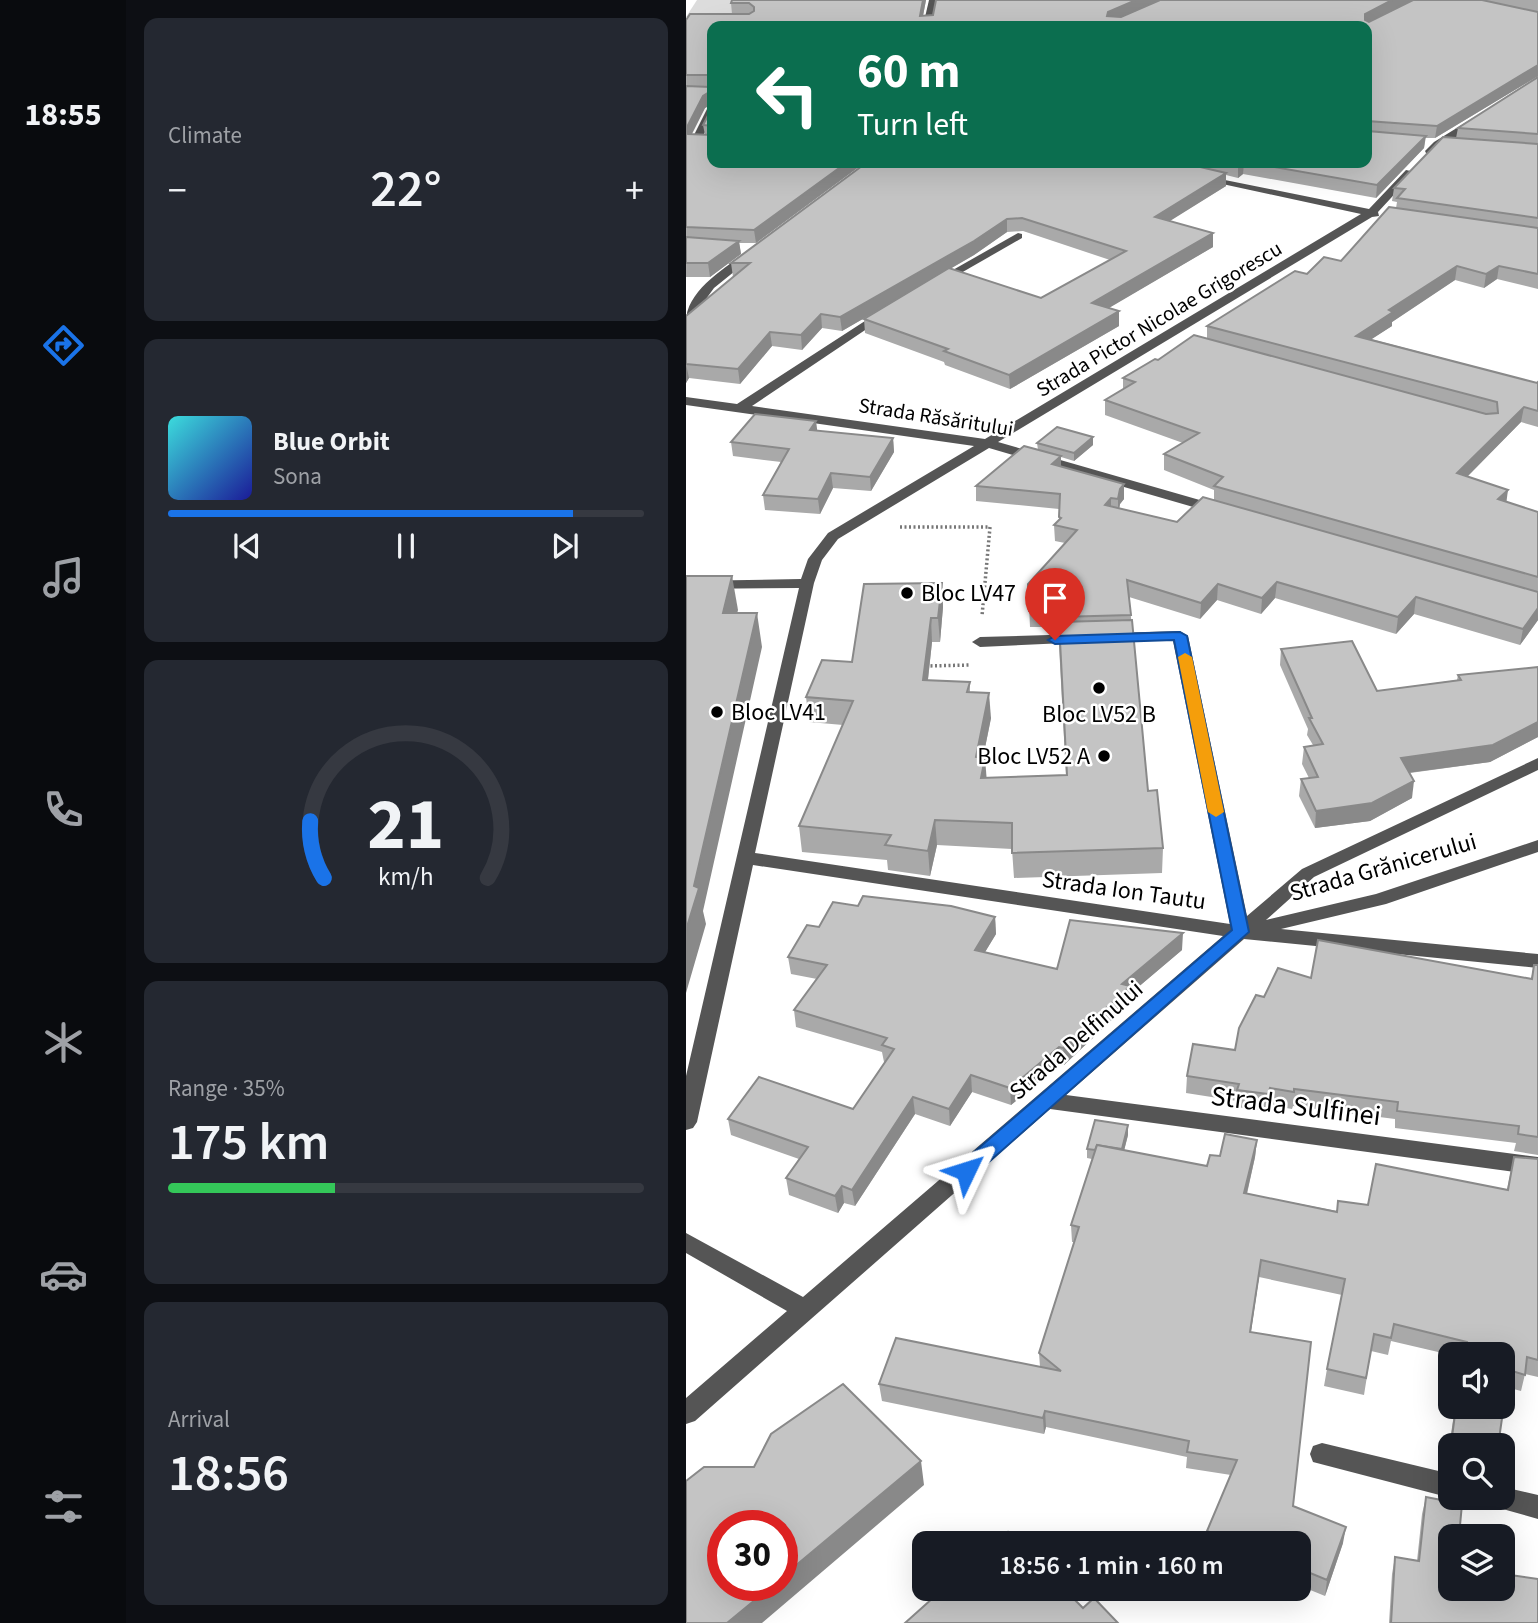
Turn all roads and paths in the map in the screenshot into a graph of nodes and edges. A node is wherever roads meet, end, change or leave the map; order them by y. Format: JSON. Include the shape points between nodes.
{"nodes":[{"id":1,"x":933,"y":0,"type":"edge"},
{"id":2,"x":929,"y":21,"type":"edge"},
{"id":3,"x":1482,"y":116,"type":"edge"},
{"id":4,"x":707,"y":119,"type":"edge"},
{"id":5,"x":707,"y":143,"type":"edge"},
{"id":6,"x":1431,"y":143,"type":"junction"},
{"id":7,"x":1463,"y":146,"type":"edge"},
{"id":8,"x":1193,"y":175,"type":"edge"},
{"id":9,"x":1377,"y":214,"type":"junction"},
{"id":10,"x":1018,"y":236,"type":"edge"},
{"id":11,"x":733,"y":248,"type":"edge"},
{"id":12,"x":922,"y":291,"type":"edge"},
{"id":13,"x":897,"y":305,"type":"edge"},
{"id":14,"x":686,"y":318,"type":"edge"},
{"id":15,"x":686,"y":401,"type":"edge"},
{"id":16,"x":739,"y":409,"type":"junction"},
{"id":17,"x":989,"y":444,"type":"junction"},
{"id":18,"x":1230,"y":513,"type":"edge"},
{"id":19,"x":848,"y":527,"type":"junction"},
{"id":20,"x":807,"y":583,"type":"junction"},
{"id":21,"x":686,"y":585,"type":"edge"},
{"id":22,"x":980,"y":642,"type":"junction"},
{"id":23,"x":924,"y":666,"type":"edge"},
{"id":24,"x":1538,"y":763,"type":"edge"},
{"id":25,"x":1538,"y":846,"type":"edge"},
{"id":26,"x":747,"y":858,"type":"junction"},
{"id":27,"x":1241,"y":932,"type":"junction"},
{"id":28,"x":1538,"y":961,"type":"edge"},
{"id":29,"x":690,"y":1087,"type":"edge"},
{"id":30,"x":1046,"y":1101,"type":"junction"},
{"id":31,"x":686,"y":1122,"type":"edge"},
{"id":32,"x":1538,"y":1166,"type":"edge"},
{"id":33,"x":686,"y":1242,"type":"edge"},
{"id":34,"x":805,"y":1310,"type":"junction"},
{"id":35,"x":686,"y":1413,"type":"edge"},
{"id":36,"x":1322,"y":1454,"type":"dead end"},
{"id":37,"x":1438,"y":1483,"type":"edge"},
{"id":38,"x":1515,"y":1501,"type":"edge"},
{"id":39,"x":1538,"y":1507,"type":"edge"}],
"edges":[{"from":1,"to":2,"type":"street"},
{"from":3,"to":6,"type":"street","name":"Strada Pictor Nicolae Grigorescu"},
{"from":4,"to":5,"type":"street","via":[[695,143]]},
{"from":6,"to":7,"type":"street"},
{"from":6,"to":9,"type":"street","name":"Strada Pictor Nicolae Grigorescu"},
{"from":8,"to":9,"type":"street"},
{"from":9,"to":17,"type":"street","name":"Strada Pictor Nicolae Grigorescu"},
{"from":10,"to":12,"type":"street"},
{"from":11,"to":14,"type":"street","via":[[757,249],[710,286]]},
{"from":13,"to":16,"type":"street"},
{"from":15,"to":16,"type":"street","name":"Strada Răsăritului"},
{"from":16,"to":17,"type":"street","name":"Strada Răsăritului"},
{"from":17,"to":18,"type":"street","name":"Strada Răsăritului"},
{"from":17,"to":19,"type":"street","name":"Strada Pictor Nicolae Grigorescu"},
{"from":19,"to":20,"type":"street","name":"Strada Pictor Nicolae Grigorescu","via":[[833,536],[815,559]]},
{"from":19,"to":22,"type":"path","via":[[990,527]]},
{"from":20,"to":21,"type":"street"},
{"from":20,"to":26,"type":"street","name":"Strada Pictor Nicolae Grigorescu"},
{"from":22,"to":23,"type":"path","via":[[978,666]]},
{"from":22,"to":27,"type":"street","via":[[1180,636]]},
{"from":24,"to":27,"type":"street","name":"Strada Delfinului","via":[[1308,873]]},
{"from":25,"to":27,"type":"street","name":"Strada Grănicerului","via":[[1379,900]]},
{"from":26,"to":27,"type":"street","name":"Strada Ion Tautu"},
{"from":26,"to":29,"type":"street","name":"Strada Pictor Nicolae Grigorescu"},
{"from":27,"to":28,"type":"street","name":"Strada Ion Tautu"},
{"from":27,"to":30,"type":"street","name":"Strada Delfinului"},
{"from":29,"to":31,"type":"street","name":"Strada Pictor Nicolae Grigorescu"},
{"from":30,"to":32,"type":"street","name":"Strada Sulfinei"},
{"from":30,"to":34,"type":"street","name":"Strada Delfinului"},
{"from":33,"to":34,"type":"street"},
{"from":34,"to":35,"type":"street","name":"Strada Delfinului"},
{"from":36,"to":37,"type":"street"},
{"from":38,"to":39,"type":"street"}]}
